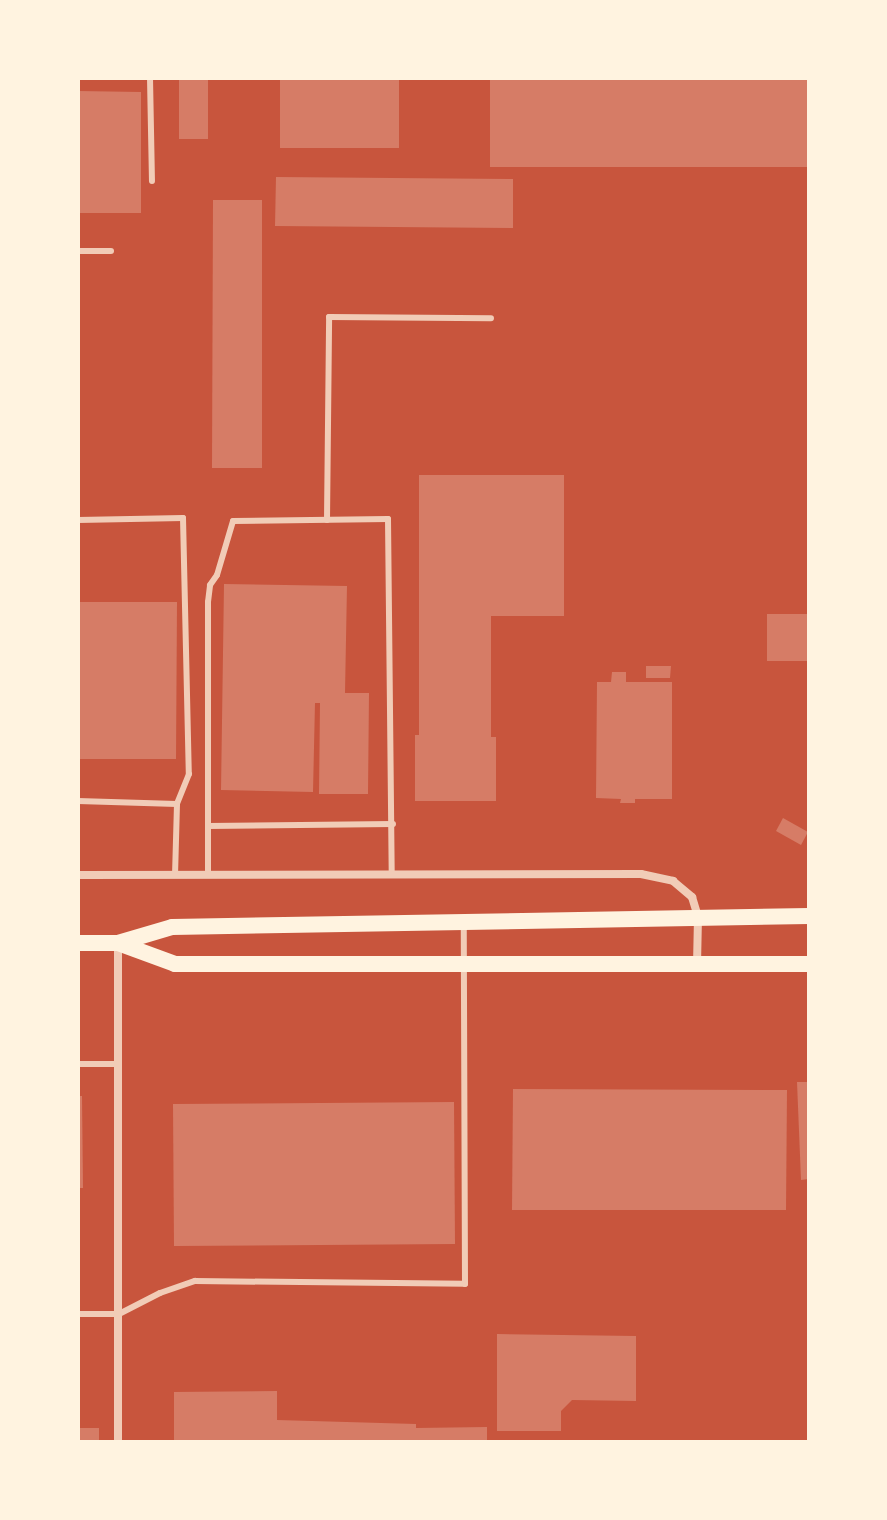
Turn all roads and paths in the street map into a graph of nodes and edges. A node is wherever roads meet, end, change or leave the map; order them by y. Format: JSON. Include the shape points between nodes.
{"nodes":[{"id":1,"x":150,"y":78,"type":"edge"},
{"id":2,"x":152,"y":181,"type":"dead end"},
{"id":3,"x":78,"y":251,"type":"edge"},
{"id":4,"x":111,"y":251,"type":"dead end"},
{"id":5,"x":491,"y":318,"type":"dead end"},
{"id":6,"x":78,"y":520,"type":"edge"},
{"id":7,"x":327,"y":520,"type":"junction"},
{"id":8,"x":78,"y":801,"type":"edge"},
{"id":9,"x":177,"y":804,"type":"junction"},
{"id":10,"x":393,"y":824,"type":"junction"},
{"id":11,"x":208,"y":826,"type":"junction"},
{"id":12,"x":392,"y":873,"type":"junction"},
{"id":13,"x":208,"y":874,"type":"junction"},
{"id":14,"x":78,"y":875,"type":"edge"},
{"id":15,"x":175,"y":875,"type":"junction"},
{"id":16,"x":809,"y":916,"type":"edge"},
{"id":17,"x":698,"y":917,"type":"junction"},
{"id":18,"x":464,"y":921,"type":"junction"},
{"id":19,"x":78,"y":943,"type":"edge"},
{"id":20,"x":118,"y":943,"type":"junction"},
{"id":21,"x":464,"y":964,"type":"junction"},
{"id":22,"x":697,"y":964,"type":"junction"},
{"id":23,"x":809,"y":964,"type":"edge"},
{"id":24,"x":78,"y":1064,"type":"edge"},
{"id":25,"x":119,"y":1064,"type":"junction"},
{"id":26,"x":78,"y":1314,"type":"edge"},
{"id":27,"x":119,"y":1314,"type":"junction"},
{"id":28,"x":118,"y":1442,"type":"edge"}],
"edges":[{"from":1,"to":2,"type":"lane"},
{"from":3,"to":4,"type":"lane"},
{"from":5,"to":7,"type":"lane","via":[[329,317]]},
{"from":6,"to":9,"type":"lane","via":[[183,518],[189,774]]},
{"from":7,"to":10,"type":"lane","via":[[388,519]]},
{"from":7,"to":11,"type":"lane","via":[[233,521],[208,602]]},
{"from":8,"to":9,"type":"lane"},
{"from":9,"to":15,"type":"lane"},
{"from":10,"to":11,"type":"lane"},
{"from":10,"to":12,"type":"lane"},
{"from":11,"to":13,"type":"lane"},
{"from":12,"to":13,"type":"street"},
{"from":12,"to":17,"type":"street","via":[[641,874],[673,881],[692,897]]},
{"from":13,"to":15,"type":"street"},
{"from":14,"to":15,"type":"street"},
{"from":16,"to":17,"type":"main road"},
{"from":17,"to":18,"type":"main road"},
{"from":17,"to":22,"type":"street"},
{"from":18,"to":20,"type":"main road","via":[[172,927]]},
{"from":18,"to":21,"type":"lane"},
{"from":19,"to":20,"type":"main road"},
{"from":20,"to":21,"type":"main road","via":[[175,964]]},
{"from":20,"to":25,"type":"street"},
{"from":21,"to":22,"type":"main road"},
{"from":21,"to":27,"type":"lane","via":[[465,1284],[195,1281]]},
{"from":22,"to":23,"type":"main road"},
{"from":24,"to":25,"type":"lane"},
{"from":25,"to":27,"type":"street"},
{"from":26,"to":27,"type":"lane"},
{"from":27,"to":28,"type":"street"}]}
